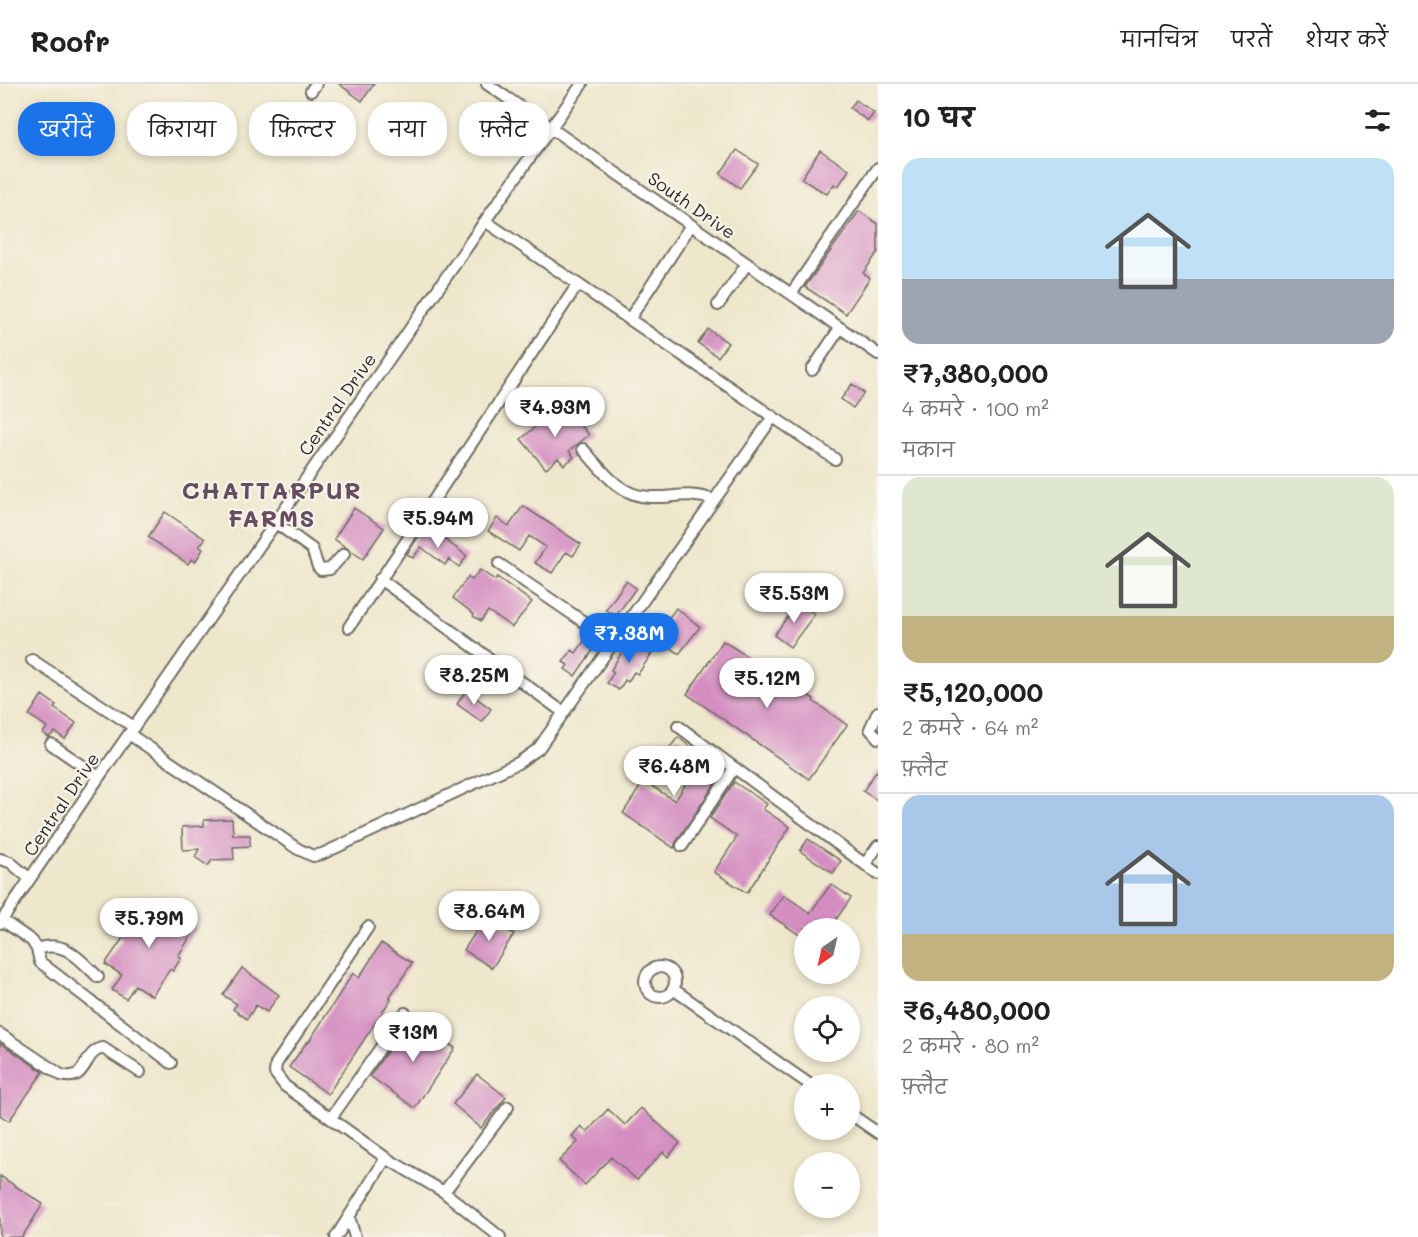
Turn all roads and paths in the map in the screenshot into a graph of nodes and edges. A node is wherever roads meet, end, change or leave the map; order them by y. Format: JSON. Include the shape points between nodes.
{"nodes":[{"id":1,"x":487,"y":84,"type":"edge"},
{"id":2,"x":582,"y":84,"type":"edge"},
{"id":3,"x":550,"y":129,"type":"junction"},
{"id":4,"x":878,"y":168,"type":"edge"},
{"id":5,"x":485,"y":221,"type":"junction"},
{"id":6,"x":691,"y":225,"type":"junction"},
{"id":7,"x":747,"y":264,"type":"junction"},
{"id":8,"x":578,"y":284,"type":"junction"},
{"id":9,"x":791,"y":294,"type":"junction"},
{"id":10,"x":718,"y":305,"type":"dead end"},
{"id":11,"x":630,"y":318,"type":"junction"},
{"id":12,"x":840,"y":328,"type":"junction"},
{"id":13,"x":878,"y":354,"type":"edge"},
{"id":14,"x":812,"y":370,"type":"dead end"},
{"id":15,"x":773,"y":417,"type":"junction"},
{"id":16,"x":584,"y":449,"type":"dead end"},
{"id":17,"x":835,"y":459,"type":"dead end"},
{"id":18,"x":714,"y":500,"type":"junction"},
{"id":19,"x":276,"y":523,"type":"junction"},
{"id":20,"x":344,"y":554,"type":"dead end"},
{"id":21,"x":500,"y":564,"type":"dead end"},
{"id":22,"x":380,"y":579,"type":"junction"},
{"id":23,"x":349,"y":627,"type":"dead end"},
{"id":24,"x":613,"y":642,"type":"junction"},
{"id":25,"x":32,"y":660,"type":"dead end"},
{"id":26,"x":563,"y":712,"type":"junction"},
{"id":27,"x":878,"y":712,"type":"edge"},
{"id":28,"x":678,"y":726,"type":"dead end"},
{"id":29,"x":132,"y":730,"type":"junction"},
{"id":30,"x":878,"y":738,"type":"edge"},
{"id":31,"x":51,"y":744,"type":"dead end"},
{"id":32,"x":734,"y":768,"type":"junction"},
{"id":33,"x":99,"y":777,"type":"junction"},
{"id":34,"x":682,"y":846,"type":"dead end"},
{"id":35,"x":878,"y":846,"type":"edge"},
{"id":36,"x":0,"y":859,"type":"edge"},
{"id":37,"x":865,"y":864,"type":"junction"},
{"id":38,"x":878,"y":874,"type":"edge"},
{"id":39,"x":30,"y":879,"type":"junction"},
{"id":40,"x":1,"y":922,"type":"edge"},
{"id":41,"x":368,"y":927,"type":"dead end"},
{"id":42,"x":37,"y":949,"type":"junction"},
{"id":43,"x":98,"y":977,"type":"dead end"},
{"id":44,"x":673,"y":989,"type":"dead end"},
{"id":45,"x":405,"y":1013,"type":"dead end"},
{"id":46,"x":0,"y":1034,"type":"edge"},
{"id":47,"x":171,"y":1063,"type":"dead end"},
{"id":48,"x":140,"y":1072,"type":"dead end"},
{"id":49,"x":795,"y":1074,"type":"edge"},
{"id":50,"x":508,"y":1107,"type":"dead end"},
{"id":51,"x":331,"y":1118,"type":"junction"},
{"id":52,"x":860,"y":1121,"type":"edge"},
{"id":53,"x":878,"y":1133,"type":"edge"},
{"id":54,"x":386,"y":1158,"type":"junction"},
{"id":55,"x":444,"y":1192,"type":"junction"},
{"id":56,"x":349,"y":1217,"type":"junction"},
{"id":57,"x":336,"y":1237,"type":"edge"},
{"id":58,"x":355,"y":1237,"type":"edge"},
{"id":59,"x":500,"y":1237,"type":"edge"}],
"edges":[{"from":1,"to":3,"type":"street","name":"South Drive"},
{"from":2,"to":3,"type":"street","name":"Central Drive"},
{"from":3,"to":5,"type":"street","name":"Central Drive"},
{"from":3,"to":6,"type":"street","name":"South Drive"},
{"from":4,"to":9,"type":"street"},
{"from":5,"to":8,"type":"street"},
{"from":5,"to":19,"type":"street","name":"Central Drive"},
{"from":6,"to":7,"type":"street","name":"South Drive"},
{"from":6,"to":11,"type":"street"},
{"from":7,"to":9,"type":"street","name":"South Drive"},
{"from":7,"to":10,"type":"street"},
{"from":8,"to":11,"type":"street"},
{"from":8,"to":22,"type":"street"},
{"from":9,"to":12,"type":"street","name":"South Drive"},
{"from":11,"to":15,"type":"street"},
{"from":12,"to":13,"type":"street","name":"South Drive"},
{"from":12,"to":14,"type":"street"},
{"from":15,"to":17,"type":"street"},
{"from":15,"to":18,"type":"street"},
{"from":16,"to":18,"type":"street","via":[[607,477],[625,490],[649,497],[691,494]]},
{"from":18,"to":24,"type":"street"},
{"from":19,"to":20,"type":"street","via":[[312,549],[321,570],[330,569]]},
{"from":19,"to":29,"type":"street","name":"Central Drive"},
{"from":21,"to":24,"type":"street"},
{"from":22,"to":23,"type":"street"},
{"from":22,"to":26,"type":"street"},
{"from":24,"to":26,"type":"street"},
{"from":25,"to":29,"type":"street"},
{"from":26,"to":29,"type":"street","via":[[531,755],[313,856]]},
{"from":27,"to":30,"type":"street","via":[[870,729]]},
{"from":28,"to":32,"type":"street"},
{"from":29,"to":33,"type":"street","name":"Central Drive"},
{"from":31,"to":33,"type":"street"},
{"from":32,"to":34,"type":"street"},
{"from":32,"to":37,"type":"street"},
{"from":33,"to":39,"type":"street","name":"Central Drive"},
{"from":35,"to":37,"type":"street"},
{"from":36,"to":39,"type":"street","via":[[10,862]]},
{"from":37,"to":38,"type":"street"},
{"from":39,"to":40,"type":"street","name":"Central Drive"},
{"from":40,"to":42,"type":"street","via":[[32,941]]},
{"from":41,"to":51,"type":"street","via":[[275,1069],[285,1086]]},
{"from":42,"to":43,"type":"street","via":[[54,945],[68,950]]},
{"from":42,"to":47,"type":"street","via":[[43,965]]},
{"from":44,"to":49,"type":"street"},
{"from":45,"to":51,"type":"street"},
{"from":46,"to":48,"type":"street","via":[[68,1077],[78,1074],[103,1048]]},
{"from":50,"to":55,"type":"street"},
{"from":51,"to":54,"type":"street"},
{"from":52,"to":53,"type":"street"},
{"from":54,"to":55,"type":"street"},
{"from":54,"to":56,"type":"street"},
{"from":55,"to":59,"type":"street"},
{"from":56,"to":57,"type":"street"},
{"from":56,"to":58,"type":"street"}]}
